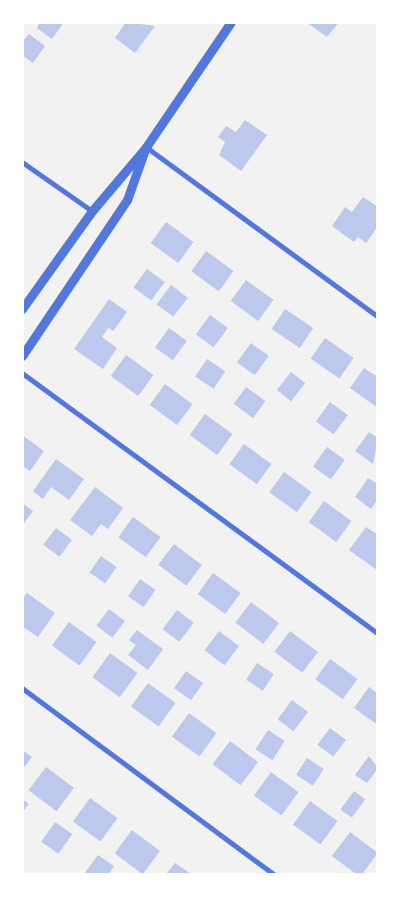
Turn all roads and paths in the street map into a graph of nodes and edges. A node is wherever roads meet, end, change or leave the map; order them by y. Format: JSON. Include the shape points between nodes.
{"nodes":[{"id":1,"x":231,"y":22,"type":"edge"},
{"id":2,"x":146,"y":147,"type":"junction"},
{"id":3,"x":22,"y":162,"type":"edge"},
{"id":4,"x":92,"y":211,"type":"junction"},
{"id":5,"x":22,"y":309,"type":"edge"},
{"id":6,"x":378,"y":317,"type":"edge"},
{"id":7,"x":22,"y":356,"type":"edge"},
{"id":8,"x":22,"y":373,"type":"edge"},
{"id":9,"x":378,"y":634,"type":"edge"},
{"id":10,"x":22,"y":688,"type":"edge"},
{"id":11,"x":273,"y":874,"type":"edge"}],
"edges":[{"from":1,"to":2,"type":"street"},
{"from":2,"to":4,"type":"street"},
{"from":2,"to":6,"type":"street"},
{"from":2,"to":7,"type":"street","via":[[127,200]]},
{"from":3,"to":4,"type":"street"},
{"from":4,"to":5,"type":"street"},
{"from":8,"to":9,"type":"street"},
{"from":10,"to":11,"type":"street"}]}
